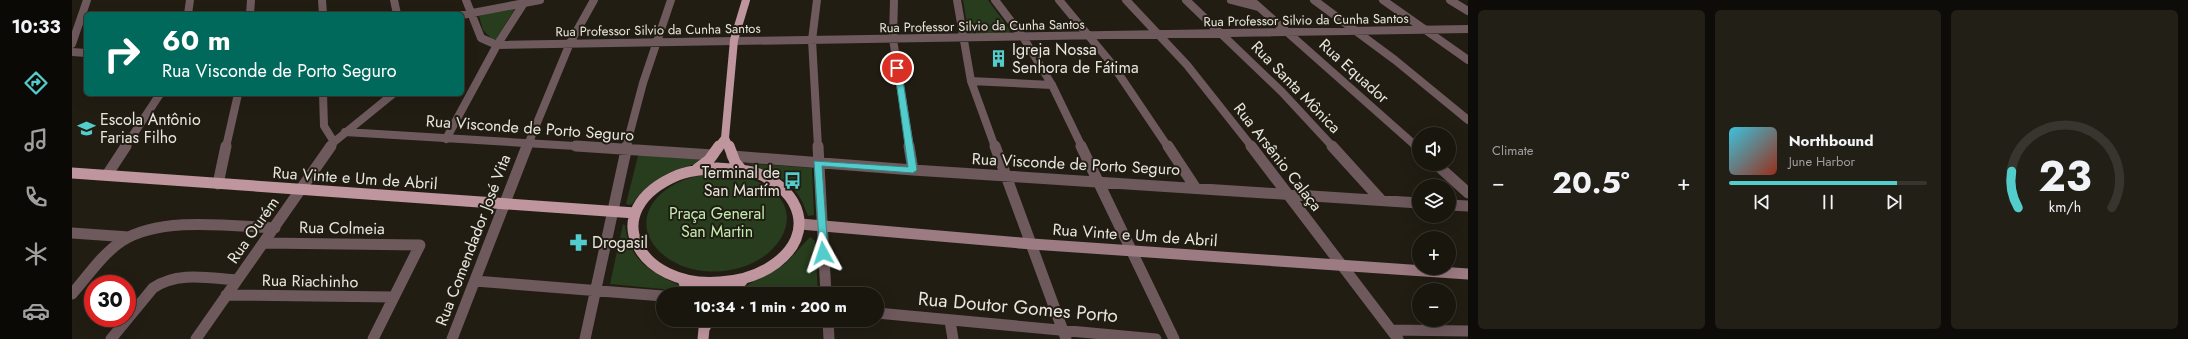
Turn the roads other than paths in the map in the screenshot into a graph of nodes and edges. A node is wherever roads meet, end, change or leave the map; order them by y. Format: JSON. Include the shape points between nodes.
{"nodes":[{"id":1,"x":87,"y":0,"type":"edge"},
{"id":2,"x":190,"y":0,"type":"edge"},
{"id":3,"x":251,"y":0,"type":"edge"},
{"id":4,"x":322,"y":0,"type":"edge"},
{"id":5,"x":394,"y":0,"type":"edge"},
{"id":6,"x":466,"y":0,"type":"edge"},
{"id":7,"x":539,"y":0,"type":"edge"},
{"id":8,"x":594,"y":0,"type":"edge"},
{"id":9,"x":671,"y":0,"type":"edge"},
{"id":10,"x":746,"y":0,"type":"edge"},
{"id":11,"x":817,"y":0,"type":"edge"},
{"id":12,"x":894,"y":0,"type":"edge"},
{"id":13,"x":957,"y":0,"type":"edge"},
{"id":14,"x":995,"y":0,"type":"edge"},
{"id":15,"x":1059,"y":0,"type":"edge"},
{"id":16,"x":1126,"y":0,"type":"edge"},
{"id":17,"x":1186,"y":0,"type":"edge"},
{"id":18,"x":1231,"y":0,"type":"edge"},
{"id":19,"x":1251,"y":0,"type":"edge"},
{"id":20,"x":1314,"y":0,"type":"edge"},
{"id":21,"x":1383,"y":0,"type":"edge"},
{"id":22,"x":1450,"y":0,"type":"edge"},
{"id":23,"x":524,"y":3,"type":"junction"},
{"id":24,"x":1260,"y":8,"type":"junction"},
{"id":25,"x":1468,"y":11,"type":"edge"},
{"id":26,"x":188,"y":12,"type":"edge"},
{"id":27,"x":250,"y":12,"type":"edge"},
{"id":28,"x":323,"y":12,"type":"edge"},
{"id":29,"x":397,"y":12,"type":"edge"},
{"id":30,"x":466,"y":14,"type":"edge"},
{"id":31,"x":1468,"y":29,"type":"edge"},
{"id":32,"x":1427,"y":30,"type":"junction"},
{"id":33,"x":1356,"y":31,"type":"junction"},
{"id":34,"x":1289,"y":32,"type":"junction"},
{"id":35,"x":1223,"y":34,"type":"junction"},
{"id":36,"x":1158,"y":35,"type":"junction"},
{"id":37,"x":1090,"y":36,"type":"junction"},
{"id":38,"x":962,"y":37,"type":"junction"},
{"id":39,"x":1023,"y":37,"type":"junction"},
{"id":40,"x":893,"y":39,"type":"junction"},
{"id":41,"x":734,"y":40,"type":"junction"},
{"id":42,"x":812,"y":40,"type":"junction"},
{"id":43,"x":655,"y":41,"type":"junction"},
{"id":44,"x":570,"y":43,"type":"junction"},
{"id":45,"x":72,"y":44,"type":"edge"},
{"id":46,"x":497,"y":45,"type":"junction"},
{"id":47,"x":72,"y":52,"type":"edge"},
{"id":48,"x":84,"y":54,"type":"edge"},
{"id":49,"x":1468,"y":60,"type":"edge"},
{"id":50,"x":971,"y":81,"type":"junction"},
{"id":51,"x":1052,"y":85,"type":"junction"},
{"id":52,"x":159,"y":96,"type":"edge"},
{"id":53,"x":238,"y":96,"type":"edge"},
{"id":54,"x":322,"y":96,"type":"edge"},
{"id":55,"x":390,"y":96,"type":"edge"},
{"id":56,"x":1468,"y":120,"type":"edge"},
{"id":57,"x":344,"y":132,"type":"junction"},
{"id":58,"x":724,"y":138,"type":"junction"},
{"id":59,"x":446,"y":139,"type":"junction"},
{"id":60,"x":334,"y":142,"type":"junction"},
{"id":61,"x":1412,"y":143,"type":"edge"},
{"id":62,"x":528,"y":144,"type":"junction"},
{"id":63,"x":626,"y":150,"type":"junction"},
{"id":64,"x":713,"y":155,"type":"junction"},
{"id":65,"x":732,"y":156,"type":"junction"},
{"id":66,"x":818,"y":163,"type":"junction"},
{"id":67,"x":742,"y":170,"type":"junction"},
{"id":68,"x":913,"y":170,"type":"junction"},
{"id":69,"x":692,"y":171,"type":"junction"},
{"id":70,"x":1444,"y":171,"type":"edge"},
{"id":71,"x":72,"y":173,"type":"edge"},
{"id":72,"x":107,"y":175,"type":"junction"},
{"id":73,"x":1006,"y":176,"type":"junction"},
{"id":74,"x":1100,"y":182,"type":"junction"},
{"id":75,"x":218,"y":184,"type":"junction"},
{"id":76,"x":1194,"y":187,"type":"junction"},
{"id":77,"x":300,"y":190,"type":"junction"},
{"id":78,"x":1468,"y":193,"type":"edge"},
{"id":79,"x":1290,"y":194,"type":"junction"},
{"id":80,"x":1381,"y":200,"type":"junction"},
{"id":81,"x":1412,"y":202,"type":"edge"},
{"id":82,"x":504,"y":204,"type":"junction"},
{"id":83,"x":1456,"y":205,"type":"edge"},
{"id":84,"x":1468,"y":206,"type":"edge"},
{"id":85,"x":612,"y":212,"type":"junction"},
{"id":86,"x":635,"y":213,"type":"junction"},
{"id":87,"x":800,"y":224,"type":"junction"},
{"id":88,"x":821,"y":226,"type":"junction"},
{"id":89,"x":275,"y":228,"type":"junction"},
{"id":90,"x":72,"y":233,"type":"edge"},
{"id":91,"x":129,"y":237,"type":"junction"},
{"id":92,"x":264,"y":243,"type":"junction"},
{"id":93,"x":1032,"y":244,"type":"junction"},
{"id":94,"x":1130,"y":251,"type":"junction"},
{"id":95,"x":1340,"y":265,"type":"junction"},
{"id":96,"x":1468,"y":274,"type":"edge"},
{"id":97,"x":747,"y":278,"type":"junction"},
{"id":98,"x":237,"y":280,"type":"junction"},
{"id":99,"x":683,"y":280,"type":"junction"},
{"id":100,"x":475,"y":281,"type":"junction"},
{"id":101,"x":686,"y":287,"type":"edge"},
{"id":102,"x":735,"y":287,"type":"edge"},
{"id":103,"x":825,"y":287,"type":"edge"},
{"id":104,"x":596,"y":291,"type":"junction"},
{"id":105,"x":72,"y":294,"type":"edge"},
{"id":106,"x":226,"y":295,"type":"junction"},
{"id":107,"x":656,"y":295,"type":"edge"},
{"id":108,"x":394,"y":297,"type":"junction"},
{"id":109,"x":884,"y":314,"type":"edge"},
{"id":110,"x":950,"y":321,"type":"junction"},
{"id":111,"x":828,"y":327,"type":"edge"},
{"id":112,"x":1468,"y":331,"type":"edge"},
{"id":113,"x":1394,"y":334,"type":"edge"},
{"id":114,"x":1065,"y":335,"type":"edge"},
{"id":115,"x":111,"y":339,"type":"edge"},
{"id":116,"x":196,"y":339,"type":"edge"},
{"id":117,"x":373,"y":339,"type":"edge"},
{"id":118,"x":452,"y":339,"type":"edge"},
{"id":119,"x":585,"y":339,"type":"edge"},
{"id":120,"x":829,"y":339,"type":"edge"},
{"id":121,"x":954,"y":339,"type":"edge"},
{"id":122,"x":1156,"y":339,"type":"edge"},
{"id":123,"x":1174,"y":339,"type":"edge"}],
"edges":[{"from":1,"to":45,"type":"street"},
{"from":2,"to":26,"type":"street"},
{"from":3,"to":27,"type":"street"},
{"from":4,"to":28,"type":"street"},
{"from":5,"to":29,"type":"street"},
{"from":6,"to":30,"type":"street"},
{"from":7,"to":23,"type":"street"},
{"from":8,"to":44,"type":"street","name":"Rua Comendador José Vita"},
{"from":9,"to":43,"type":"street"},
{"from":10,"to":41,"type":"main road"},
{"from":11,"to":42,"type":"street"},
{"from":12,"to":40,"type":"street"},
{"from":13,"to":38,"type":"street"},
{"from":14,"to":39,"type":"street"},
{"from":15,"to":37,"type":"street"},
{"from":16,"to":36,"type":"street","name":"Rua Arsênio Calaça"},
{"from":17,"to":35,"type":"street","name":"Rua Santa Mônica"},
{"from":18,"to":24,"type":"street"},
{"from":19,"to":24,"type":"street","name":"Rua Equador"},
{"from":20,"to":33,"type":"street"},
{"from":21,"to":32,"type":"street"},
{"from":22,"to":25,"type":"street"},
{"from":23,"to":30,"type":"street"},
{"from":23,"to":46,"type":"street"},
{"from":24,"to":34,"type":"street","name":"Rua Equador"},
{"from":30,"to":46,"type":"street","via":[[481,38]]},
{"from":31,"to":32,"type":"street","name":"Rua Professor Silvio da Cunha Santos"},
{"from":32,"to":33,"type":"street","name":"Rua Professor Silvio da Cunha Santos"},
{"from":32,"to":49,"type":"street"},
{"from":33,"to":34,"type":"street","name":"Rua Professor Silvio da Cunha Santos"},
{"from":33,"to":56,"type":"street"},
{"from":34,"to":35,"type":"street","name":"Rua Professor Silvio da Cunha Santos"},
{"from":34,"to":61,"type":"street","name":"Rua Equador"},
{"from":35,"to":36,"type":"street","name":"Rua Professor Silvio da Cunha Santos"},
{"from":35,"to":80,"type":"street","name":"Rua Santa Mônica","via":[[1282,92]]},
{"from":36,"to":37,"type":"street","name":"Rua Professor Silvio da Cunha Santos"},
{"from":36,"to":79,"type":"street","name":"Rua Arsênio Calaça","via":[[1195,75]]},
{"from":37,"to":39,"type":"street","name":"Rua Professor Silvio da Cunha Santos"},
{"from":37,"to":76,"type":"street","via":[[1112,64]]},
{"from":38,"to":39,"type":"street","name":"Rua Professor Silvio da Cunha Santos"},
{"from":38,"to":40,"type":"street","name":"Rua Professor Silvio da Cunha Santos"},
{"from":38,"to":50,"type":"street"},
{"from":39,"to":51,"type":"street"},
{"from":40,"to":42,"type":"street","name":"Rua Professor Silvio da Cunha Santos"},
{"from":40,"to":68,"type":"street"},
{"from":41,"to":42,"type":"street","name":"Rua Professor Silvio da Cunha Santos"},
{"from":41,"to":43,"type":"street","name":"Rua Professor Silvio da Cunha Santos"},
{"from":41,"to":58,"type":"main road"},
{"from":42,"to":66,"type":"street"},
{"from":43,"to":44,"type":"street","name":"Rua Professor Silvio da Cunha Santos"},
{"from":43,"to":63,"type":"street"},
{"from":44,"to":46,"type":"street","name":"Rua Professor Silvio da Cunha Santos"},
{"from":44,"to":62,"type":"street","name":"Rua Comendador José Vita"},
{"from":46,"to":59,"type":"street"},
{"from":47,"to":48,"type":"street"},
{"from":50,"to":51,"type":"street"},
{"from":50,"to":73,"type":"street"},
{"from":51,"to":74,"type":"street"},
{"from":52,"to":72,"type":"street"},
{"from":53,"to":75,"type":"street"},
{"from":54,"to":60,"type":"street","via":[[323,127]]},
{"from":55,"to":57,"type":"street","name":"Rua Ourém"},
{"from":57,"to":59,"type":"street","name":"Rua Visconde de Porto Seguro"},
{"from":57,"to":60,"type":"street","name":"Rua Ourém"},
{"from":58,"to":64,"type":"main road"},
{"from":58,"to":65,"type":"main road"},
{"from":59,"to":62,"type":"street","name":"Rua Visconde de Porto Seguro"},
{"from":60,"to":77,"type":"street","name":"Rua Ourém"},
{"from":62,"to":63,"type":"street","name":"Rua Visconde de Porto Seguro"},
{"from":62,"to":82,"type":"street","name":"Rua Comendador José Vita"},
{"from":63,"to":64,"type":"street","name":"Rua Visconde de Porto Seguro"},
{"from":63,"to":85,"type":"street"},
{"from":64,"to":69,"type":"main road","via":[[705,165]]},
{"from":65,"to":66,"type":"street","name":"Rua Visconde de Porto Seguro"},
{"from":65,"to":67,"type":"main road"},
{"from":66,"to":68,"type":"street","name":"Rua Visconde de Porto Seguro"},
{"from":66,"to":88,"type":"street"},
{"from":67,"to":69,"type":"main road","via":[[717,168]]},
{"from":67,"to":87,"type":"main road","via":[[765,177],[784,189],[793,200]]},
{"from":68,"to":73,"type":"street","name":"Rua Visconde de Porto Seguro"},
{"from":69,"to":86,"type":"main road","via":[[653,190]]},
{"from":70,"to":78,"type":"street"},
{"from":71,"to":72,"type":"main road","name":"Rua Vinte e Um de Abril"},
{"from":72,"to":75,"type":"main road","name":"Rua Vinte e Um de Abril"},
{"from":73,"to":74,"type":"street","name":"Rua Visconde de Porto Seguro"},
{"from":73,"to":93,"type":"street"},
{"from":74,"to":76,"type":"street","name":"Rua Visconde de Porto Seguro"},
{"from":74,"to":94,"type":"street"},
{"from":75,"to":77,"type":"main road","name":"Rua Vinte e Um de Abril"},
{"from":76,"to":79,"type":"street","name":"Rua Visconde de Porto Seguro"},
{"from":77,"to":82,"type":"main road","name":"Rua Vinte e Um de Abril"},
{"from":77,"to":89,"type":"street","name":"Rua Ourém"},
{"from":79,"to":80,"type":"street","name":"Rua Visconde de Porto Seguro"},
{"from":79,"to":95,"type":"street","name":"Rua Arsênio Calaça"},
{"from":80,"to":81,"type":"street","name":"Rua Visconde de Porto Seguro"},
{"from":82,"to":85,"type":"main road","name":"Rua Vinte e Um de Abril"},
{"from":82,"to":100,"type":"street","name":"Rua Comendador José Vita"},
{"from":83,"to":84,"type":"street"},
{"from":85,"to":86,"type":"main road","name":"Rua Vinte e Um de Abril"},
{"from":85,"to":104,"type":"street"},
{"from":86,"to":99,"type":"main road","via":[[632,226],[634,240],[640,253],[655,267]]},
{"from":87,"to":88,"type":"street","name":"Rua Vinte e Um de Abril"},
{"from":87,"to":97,"type":"main road","via":[[790,250],[764,271]]},
{"from":88,"to":93,"type":"street","name":"Rua Vinte e Um de Abril"},
{"from":88,"to":103,"type":"street"},
{"from":89,"to":91,"type":"street","via":[[169,228]]},
{"from":89,"to":92,"type":"street","name":"Rua Ourém"},
{"from":90,"to":91,"type":"street"},
{"from":91,"to":105,"type":"street","via":[[115,248]]},
{"from":92,"to":98,"type":"street","name":"Rua Ourém"},
{"from":92,"to":108,"type":"street","name":"Rua Colmeia","via":[[420,245]]},
{"from":93,"to":94,"type":"street","name":"Rua Vinte e Um de Abril"},
{"from":93,"to":114,"type":"street"},
{"from":94,"to":95,"type":"street","name":"Rua Vinte e Um de Abril"},
{"from":94,"to":123,"type":"street"},
{"from":95,"to":96,"type":"street","name":"Rua Vinte e Um de Abril"},
{"from":95,"to":113,"type":"street","name":"Rua Arsênio Calaça"},
{"from":97,"to":99,"type":"main road","via":[[715,283]]},
{"from":97,"to":102,"type":"main road"},
{"from":98,"to":106,"type":"street","name":"Rua Ourém"},
{"from":98,"to":115,"type":"street","via":[[185,278],[161,281]]},
{"from":99,"to":101,"type":"main road"},
{"from":100,"to":104,"type":"street"},
{"from":100,"to":118,"type":"street","name":"Rua Comendador José Vita"},
{"from":104,"to":107,"type":"street"},
{"from":104,"to":119,"type":"street"},
{"from":106,"to":108,"type":"street","name":"Rua Riachinho"},
{"from":106,"to":116,"type":"street","name":"Rua Ourém"},
{"from":108,"to":117,"type":"street"},
{"from":109,"to":110,"type":"street","name":"Rua Doutor Gomes Porto"},
{"from":110,"to":114,"type":"street","name":"Rua Doutor Gomes Porto"},
{"from":110,"to":121,"type":"street"},
{"from":111,"to":120,"type":"street"},
{"from":112,"to":113,"type":"street"},
{"from":114,"to":122,"type":"street","name":"Rua Doutor Gomes Porto"}]}
